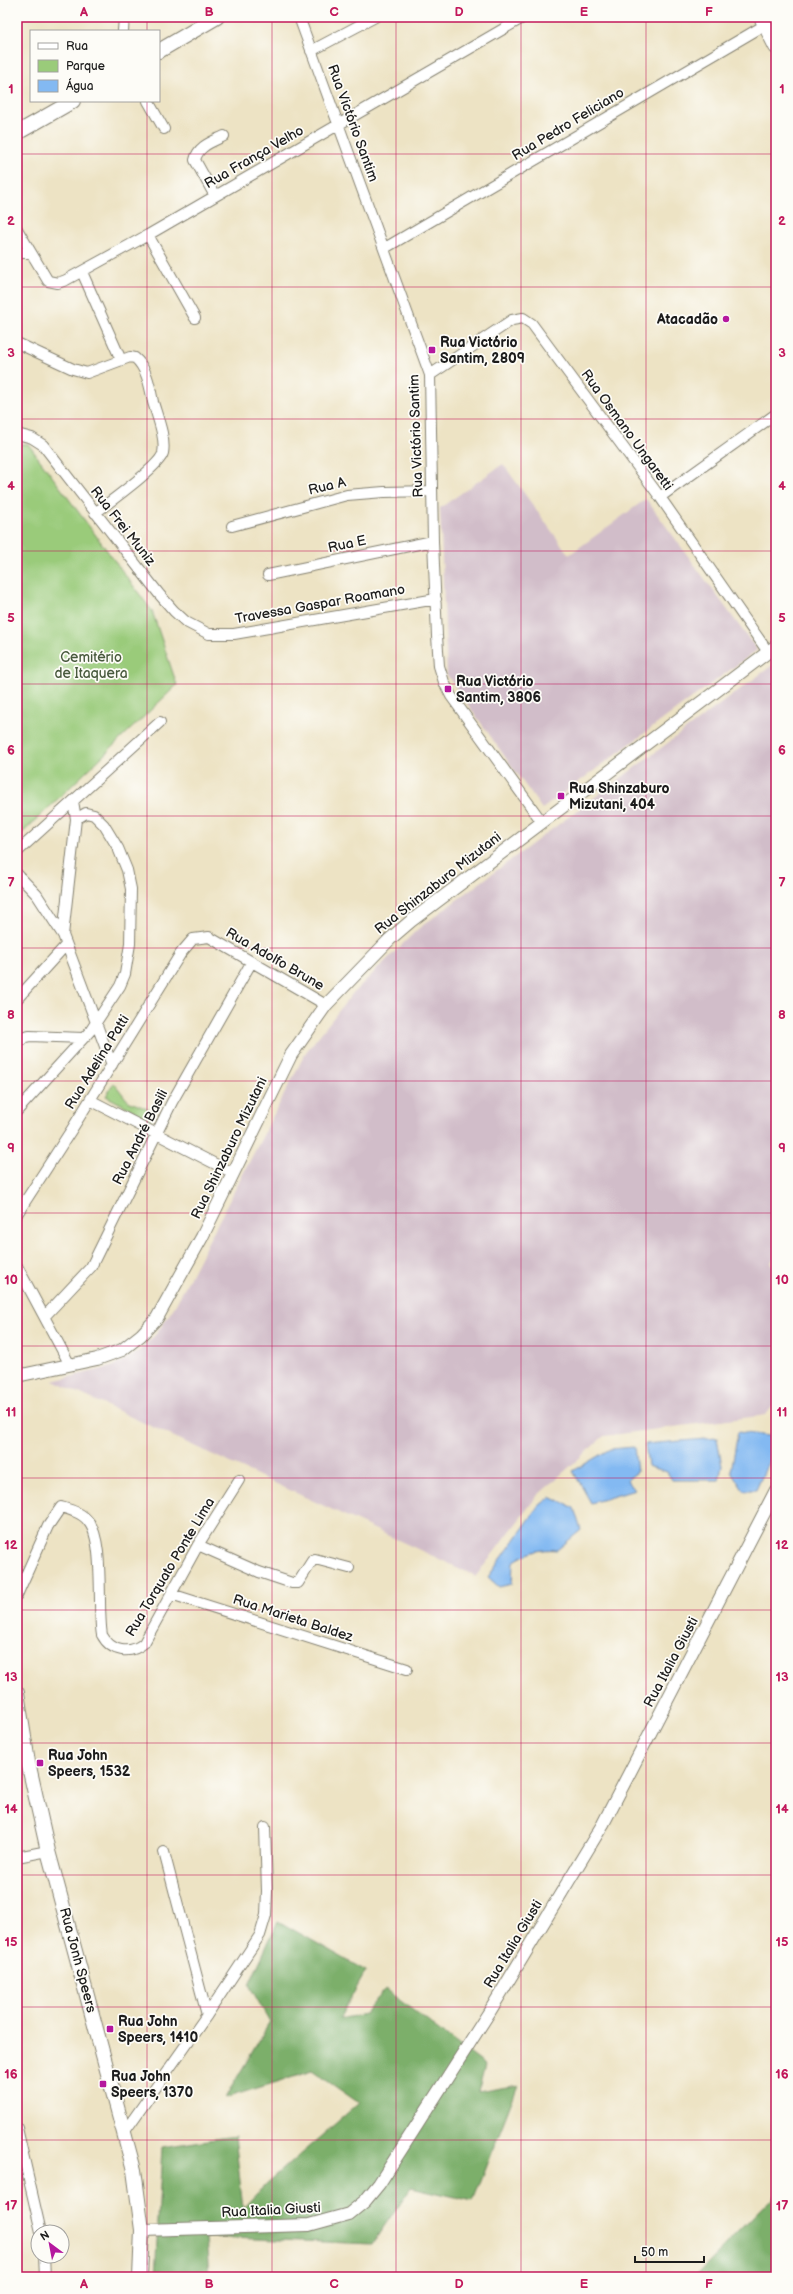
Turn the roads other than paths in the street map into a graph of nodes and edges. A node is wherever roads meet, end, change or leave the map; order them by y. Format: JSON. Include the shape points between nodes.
{"nodes":[{"id":1,"x":124,"y":17,"type":"edge"},
{"id":2,"x":217,"y":17,"type":"edge"},
{"id":3,"x":299,"y":17,"type":"edge"},
{"id":4,"x":374,"y":17,"type":"edge"},
{"id":5,"x":524,"y":17,"type":"edge"},
{"id":6,"x":763,"y":21,"type":"edge"},
{"id":7,"x":123,"y":30,"type":"edge"},
{"id":8,"x":776,"y":47,"type":"edge"},
{"id":9,"x":160,"y":50,"type":"edge"},
{"id":10,"x":311,"y":51,"type":"junction"},
{"id":11,"x":71,"y":102,"type":"edge"},
{"id":12,"x":149,"y":102,"type":"edge"},
{"id":13,"x":337,"y":125,"type":"junction"},
{"id":14,"x":164,"y":129,"type":"dead end"},
{"id":15,"x":17,"y":133,"type":"edge"},
{"id":16,"x":224,"y":136,"type":"dead end"},
{"id":17,"x":215,"y":196,"type":"junction"},
{"id":18,"x":17,"y":229,"type":"edge"},
{"id":19,"x":148,"y":235,"type":"junction"},
{"id":20,"x":385,"y":248,"type":"junction"},
{"id":21,"x":17,"y":253,"type":"edge"},
{"id":22,"x":31,"y":254,"type":"junction"},
{"id":23,"x":82,"y":272,"type":"junction"},
{"id":24,"x":195,"y":318,"type":"dead end"},
{"id":25,"x":17,"y":343,"type":"edge"},
{"id":26,"x":121,"y":360,"type":"junction"},
{"id":27,"x":430,"y":376,"type":"junction"},
{"id":28,"x":776,"y":414,"type":"edge"},
{"id":29,"x":17,"y":434,"type":"edge"},
{"id":30,"x":432,"y":491,"type":"junction"},
{"id":31,"x":660,"y":497,"type":"junction"},
{"id":32,"x":95,"y":513,"type":"junction"},
{"id":33,"x":232,"y":526,"type":"dead end"},
{"id":34,"x":433,"y":541,"type":"junction"},
{"id":35,"x":268,"y":575,"type":"dead end"},
{"id":36,"x":436,"y":599,"type":"junction"},
{"id":37,"x":209,"y":634,"type":"joint"},
{"id":38,"x":772,"y":649,"type":"edge"},
{"id":39,"x":160,"y":722,"type":"dead end"},
{"id":40,"x":73,"y":801,"type":"junction"},
{"id":41,"x":76,"y":819,"type":"junction"},
{"id":42,"x":542,"y":822,"type":"junction"},
{"id":43,"x":17,"y":852,"type":"edge"},
{"id":44,"x":17,"y":874,"type":"edge"},
{"id":45,"x":209,"y":937,"type":"joint"},
{"id":46,"x":64,"y":940,"type":"junction"},
{"id":47,"x":251,"y":963,"type":"junction"},
{"id":48,"x":17,"y":999,"type":"edge"},
{"id":49,"x":326,"y":1005,"type":"junction"},
{"id":50,"x":97,"y":1022,"type":"junction"},
{"id":51,"x":83,"y":1038,"type":"junction"},
{"id":52,"x":17,"y":1044,"type":"edge"},
{"id":53,"x":112,"y":1065,"type":"junction"},
{"id":54,"x":90,"y":1100,"type":"junction"},
{"id":55,"x":17,"y":1111,"type":"edge"},
{"id":56,"x":156,"y":1134,"type":"junction"},
{"id":57,"x":233,"y":1173,"type":"junction"},
{"id":58,"x":17,"y":1214,"type":"edge"},
{"id":59,"x":17,"y":1266,"type":"edge"},
{"id":60,"x":45,"y":1316,"type":"junction"},
{"id":61,"x":70,"y":1365,"type":"junction"},
{"id":62,"x":17,"y":1376,"type":"edge"},
{"id":63,"x":238,"y":1480,"type":"dead end"},
{"id":64,"x":776,"y":1490,"type":"edge"},
{"id":65,"x":198,"y":1545,"type":"junction"},
{"id":66,"x":349,"y":1568,"type":"dead end"},
{"id":67,"x":17,"y":1594,"type":"edge"},
{"id":68,"x":171,"y":1594,"type":"junction"},
{"id":69,"x":407,"y":1669,"type":"dead end"},
{"id":70,"x":17,"y":1693,"type":"edge"},
{"id":71,"x":19,"y":1711,"type":"edge"},
{"id":72,"x":17,"y":1751,"type":"edge"},
{"id":73,"x":28,"y":1762,"type":"junction"},
{"id":74,"x":265,"y":1827,"type":"dead end"},
{"id":75,"x":48,"y":1851,"type":"junction"},
{"id":76,"x":164,"y":1852,"type":"dead end"},
{"id":77,"x":17,"y":1857,"type":"edge"},
{"id":78,"x":207,"y":2015,"type":"junction"},
{"id":79,"x":17,"y":2128,"type":"edge"},
{"id":80,"x":125,"y":2131,"type":"junction"},
{"id":81,"x":19,"y":2142,"type":"edge"},
{"id":82,"x":39,"y":2224,"type":"edge"},
{"id":83,"x":142,"y":2230,"type":"junction"},
{"id":84,"x":44,"y":2264,"type":"edge"},
{"id":85,"x":45,"y":2277,"type":"edge"},
{"id":86,"x":140,"y":2277,"type":"edge"}],
"edges":[{"from":1,"to":7,"type":"street"},
{"from":2,"to":9,"type":"main road"},
{"from":3,"to":10,"type":"street","name":"Rua Victório Santim"},
{"from":4,"to":10,"type":"street"},
{"from":5,"to":13,"type":"street","name":"Rua França Velho"},
{"from":6,"to":8,"type":"main road"},
{"from":6,"to":20,"type":"street","name":"Rua Pedro Feliciano"},
{"from":10,"to":13,"type":"street","name":"Rua Victório Santim"},
{"from":11,"to":15,"type":"main road"},
{"from":12,"to":14,"type":"street"},
{"from":13,"to":17,"type":"street","name":"Rua França Velho"},
{"from":13,"to":20,"type":"street","name":"Rua Victório Santim"},
{"from":16,"to":17,"type":"street","via":[[198,151],[196,160]]},
{"from":17,"to":19,"type":"street","name":"Rua França Velho"},
{"from":18,"to":22,"type":"street","name":"Rua França Velho"},
{"from":19,"to":23,"type":"street","name":"Rua França Velho"},
{"from":19,"to":24,"type":"street"},
{"from":20,"to":27,"type":"street","name":"Rua Victório Santim"},
{"from":21,"to":22,"type":"street"},
{"from":22,"to":23,"type":"street","name":"Rua França Velho","via":[[44,276],[52,283],[58,283]]},
{"from":23,"to":26,"type":"street"},
{"from":25,"to":26,"type":"street","via":[[87,373]]},
{"from":26,"to":32,"type":"street","via":[[135,358],[144,369],[158,421],[163,452],[151,468]]},
{"from":27,"to":30,"type":"street","name":"Rua Victório Santim"},
{"from":27,"to":31,"type":"street","name":"Rua Osmano Ungaretti","via":[[512,320],[528,320]]},
{"from":28,"to":31,"type":"street"},
{"from":29,"to":32,"type":"street","name":"Rua Frei Muniz","via":[[32,438],[42,445]]},
{"from":30,"to":33,"type":"street","name":"Rua A","via":[[347,495]]},
{"from":30,"to":34,"type":"street","name":"Rua Victório Santim"},
{"from":31,"to":38,"type":"street","name":"Rua Osmano Ungaretti"},
{"from":32,"to":37,"type":"street","name":"Rua Frei Muniz","via":[[169,606],[186,622]]},
{"from":34,"to":35,"type":"street","name":"Rua E"},
{"from":34,"to":36,"type":"street","name":"Rua Victório Santim"},
{"from":36,"to":37,"type":"street","name":"Travessa Gaspar Roamano","via":[[234,634]]},
{"from":36,"to":42,"type":"street","name":"Rua Victório Santim","via":[[438,655],[444,682],[451,696]]},
{"from":38,"to":42,"type":"street","name":"Rua Shinzaburo Mizutani"},
{"from":39,"to":40,"type":"street"},
{"from":40,"to":41,"type":"street"},
{"from":40,"to":43,"type":"street"},
{"from":41,"to":46,"type":"street"},
{"from":41,"to":50,"type":"street","via":[[86,814],[99,819],[111,835],[125,863],[131,889],[130,944],[126,974]]},
{"from":42,"to":49,"type":"street","name":"Rua Shinzaburo Mizutani","via":[[390,939]]},
{"from":44,"to":46,"type":"street","via":[[36,895]]},
{"from":45,"to":47,"type":"street","name":"Rua Adolfo Brune"},
{"from":45,"to":53,"type":"street","name":"Rua Adelina Patti","via":[[193,939],[181,953]]},
{"from":46,"to":48,"type":"street"},
{"from":46,"to":50,"type":"street"},
{"from":47,"to":49,"type":"street","name":"Rua Adolfo Brune"},
{"from":47,"to":56,"type":"street","name":"Rua André Basili"},
{"from":49,"to":57,"type":"street","name":"Rua Shinzaburo Mizutani","via":[[291,1055]]},
{"from":50,"to":51,"type":"street"},
{"from":50,"to":53,"type":"street"},
{"from":51,"to":52,"type":"street","via":[[30,1036]]},
{"from":51,"to":55,"type":"street"},
{"from":53,"to":54,"type":"street","name":"Rua Adelina Patti"},
{"from":54,"to":56,"type":"street"},
{"from":54,"to":58,"type":"street","name":"Rua Adelina Patti"},
{"from":56,"to":57,"type":"street"},
{"from":56,"to":60,"type":"street","name":"Rua André Basili","via":[[91,1267]]},
{"from":57,"to":61,"type":"street","name":"Rua Shinzaburo Mizutani","via":[[202,1237],[157,1318],[122,1350]]},
{"from":59,"to":60,"type":"street"},
{"from":60,"to":61,"type":"street"},
{"from":61,"to":62,"type":"street","name":"Rua Shinzaburo Mizutani"},
{"from":63,"to":65,"type":"street","name":"Rua Torquato Ponte Lima"},
{"from":64,"to":83,"type":"street","name":"Rua Italia Giusti","via":[[603,1824],[490,2011],[379,2184],[365,2201],[349,2214],[309,2225]]},
{"from":65,"to":66,"type":"street","via":[[259,1572],[292,1583],[298,1583],[315,1559]]},
{"from":65,"to":68,"type":"street","name":"Rua Torquato Ponte Lima"},
{"from":67,"to":68,"type":"street","name":"Rua Torquato Ponte Lima","via":[[48,1526],[61,1507],[87,1519],[97,1539],[100,1626],[102,1635],[109,1645],[126,1651],[137,1649],[144,1643]]},
{"from":68,"to":69,"type":"street","name":"Rua Marieta Baldez"},
{"from":70,"to":71,"type":"main road","name":"Rua Jonh Speers"},
{"from":71,"to":73,"type":"main road","name":"Rua Jonh Speers"},
{"from":72,"to":73,"type":"street"},
{"from":73,"to":75,"type":"main road","name":"Rua Jonh Speers"},
{"from":74,"to":78,"type":"street","via":[[266,1907],[260,1935]]},
{"from":75,"to":77,"type":"street"},
{"from":75,"to":80,"type":"main road","name":"Rua Jonh Speers"},
{"from":76,"to":78,"type":"street"},
{"from":78,"to":80,"type":"street"},
{"from":79,"to":81,"type":"street"},
{"from":80,"to":83,"type":"main road","name":"Rua Jonh Speers","via":[[134,2170]]},
{"from":81,"to":82,"type":"street"},
{"from":83,"to":86,"type":"main road","name":"Rua Jonh Speers"},
{"from":84,"to":85,"type":"street"}]}
